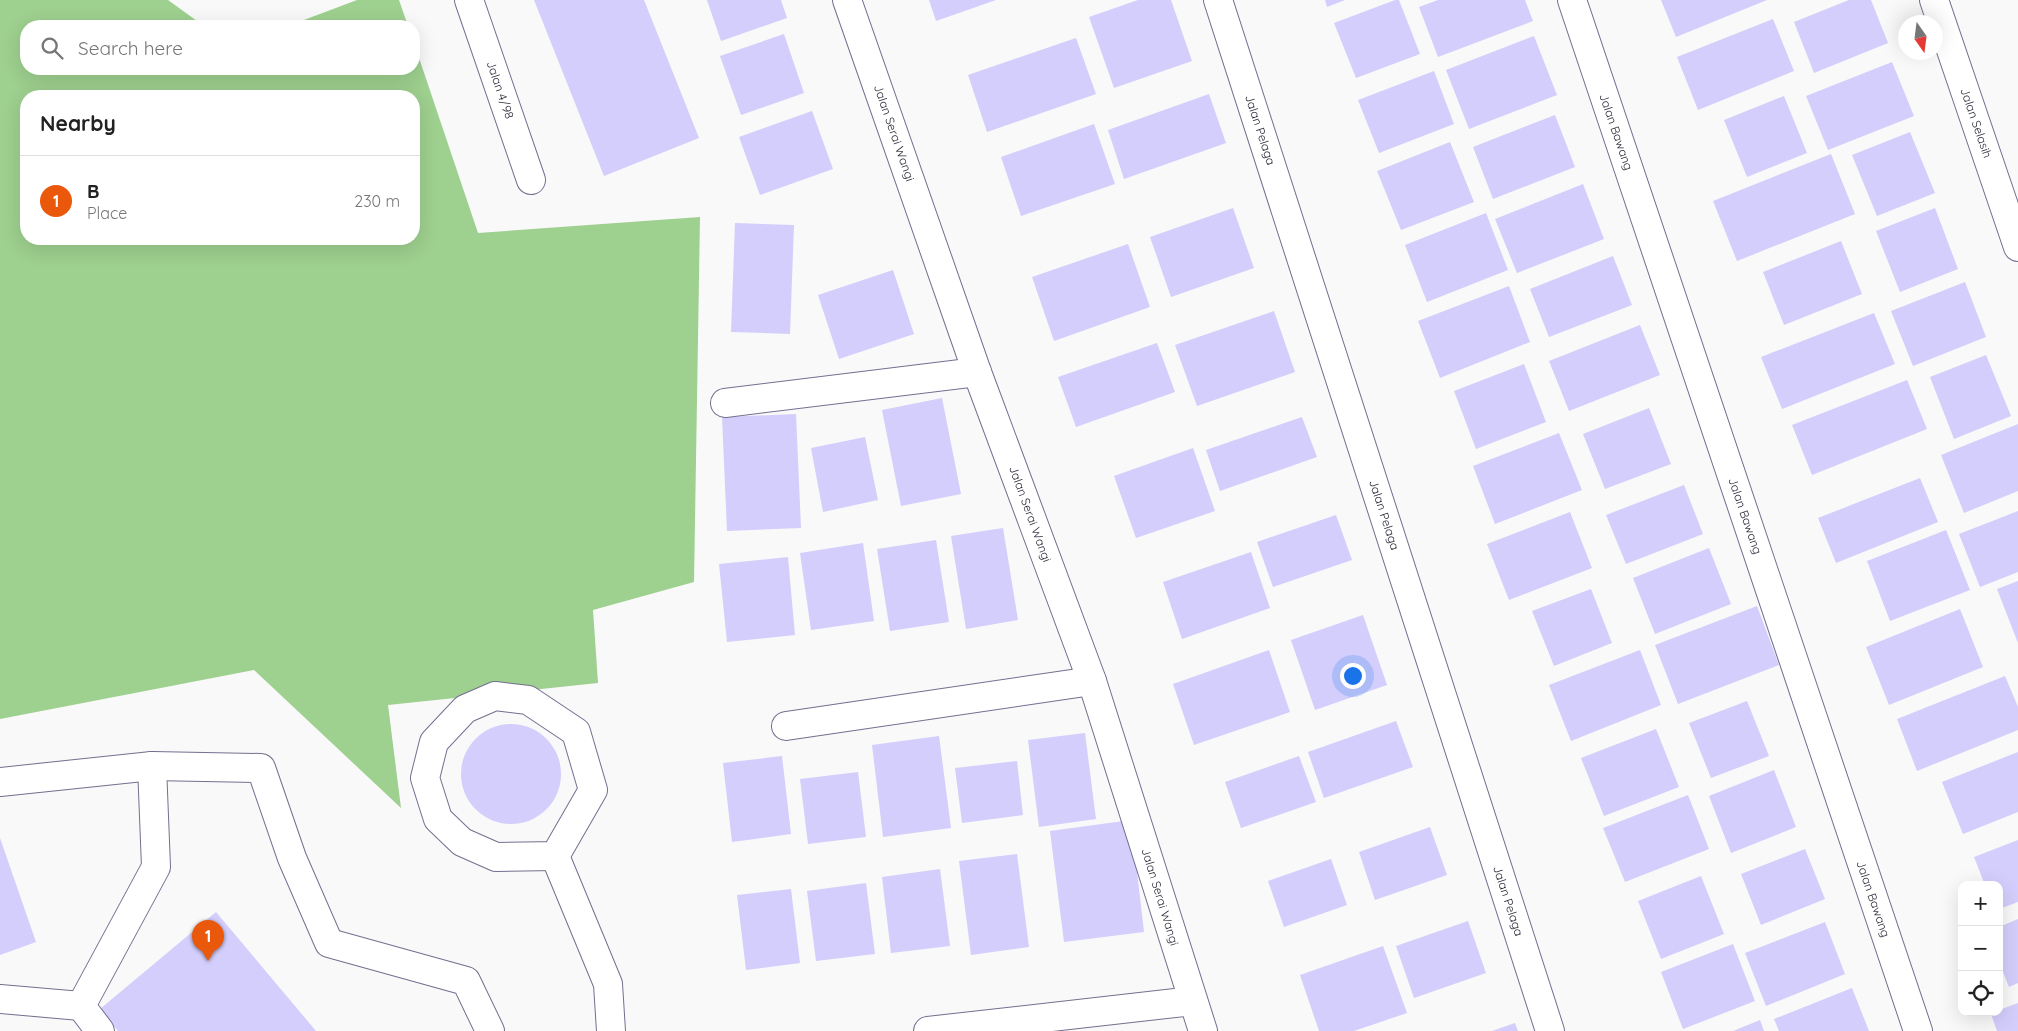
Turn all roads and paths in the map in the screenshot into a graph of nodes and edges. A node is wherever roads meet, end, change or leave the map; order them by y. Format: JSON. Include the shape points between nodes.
{"nodes":[{"id":1,"x":469,"y":0,"type":"edge"},
{"id":2,"x":847,"y":0,"type":"edge"},
{"id":3,"x":1218,"y":0,"type":"edge"},
{"id":4,"x":1572,"y":0,"type":"edge"},
{"id":5,"x":1934,"y":0,"type":"edge"},
{"id":6,"x":530,"y":180,"type":"dead end"},
{"id":7,"x":2018,"y":247,"type":"edge"},
{"id":8,"x":977,"y":372,"type":"junction"},
{"id":9,"x":725,"y":403,"type":"dead end"},
{"id":10,"x":1092,"y":681,"type":"junction"},
{"id":11,"x":786,"y":726,"type":"dead end"},
{"id":12,"x":152,"y":766,"type":"junction"},
{"id":13,"x":0,"y":782,"type":"edge"},
{"id":14,"x":555,"y":856,"type":"junction"},
{"id":15,"x":0,"y":999,"type":"edge"},
{"id":16,"x":1193,"y":1002,"type":"junction"},
{"id":17,"x":81,"y":1006,"type":"junction"},
{"id":18,"x":100,"y":1031,"type":"edge"},
{"id":19,"x":490,"y":1031,"type":"edge"},
{"id":20,"x":611,"y":1031,"type":"edge"},
{"id":21,"x":928,"y":1031,"type":"edge"},
{"id":22,"x":1203,"y":1031,"type":"edge"},
{"id":23,"x":1550,"y":1031,"type":"edge"},
{"id":24,"x":1918,"y":1031,"type":"edge"}],
"edges":[{"from":1,"to":6,"type":"street","name":"Jalan 4/98"},
{"from":2,"to":8,"type":"street","name":"Jalan Serai Wangi"},
{"from":3,"to":23,"type":"street","name":"Jalan Pelaga"},
{"from":4,"to":24,"type":"street","name":"Jalan Bawang"},
{"from":5,"to":7,"type":"street","name":"Jalan Selasih"},
{"from":8,"to":9,"type":"street"},
{"from":8,"to":10,"type":"street","name":"Jalan Serai Wangi"},
{"from":10,"to":11,"type":"street"},
{"from":10,"to":16,"type":"street","name":"Jalan Serai Wangi"},
{"from":12,"to":13,"type":"street"},
{"from":12,"to":17,"type":"street","via":[[156,867]]},
{"from":12,"to":19,"type":"street","via":[[261,768],[292,858],[329,943],[466,981]]},
{"from":14,"to":14,"type":"street","via":[[593,790],[576,732],[528,700],[495,696],[465,709],[434,742],[426,778],[438,819],[462,842],[496,857]]},
{"from":14,"to":20,"type":"street","via":[[608,984]]},
{"from":15,"to":17,"type":"street"},
{"from":16,"to":21,"type":"street"},
{"from":16,"to":22,"type":"street","name":"Jalan Serai Wangi"},
{"from":17,"to":18,"type":"street"}]}
